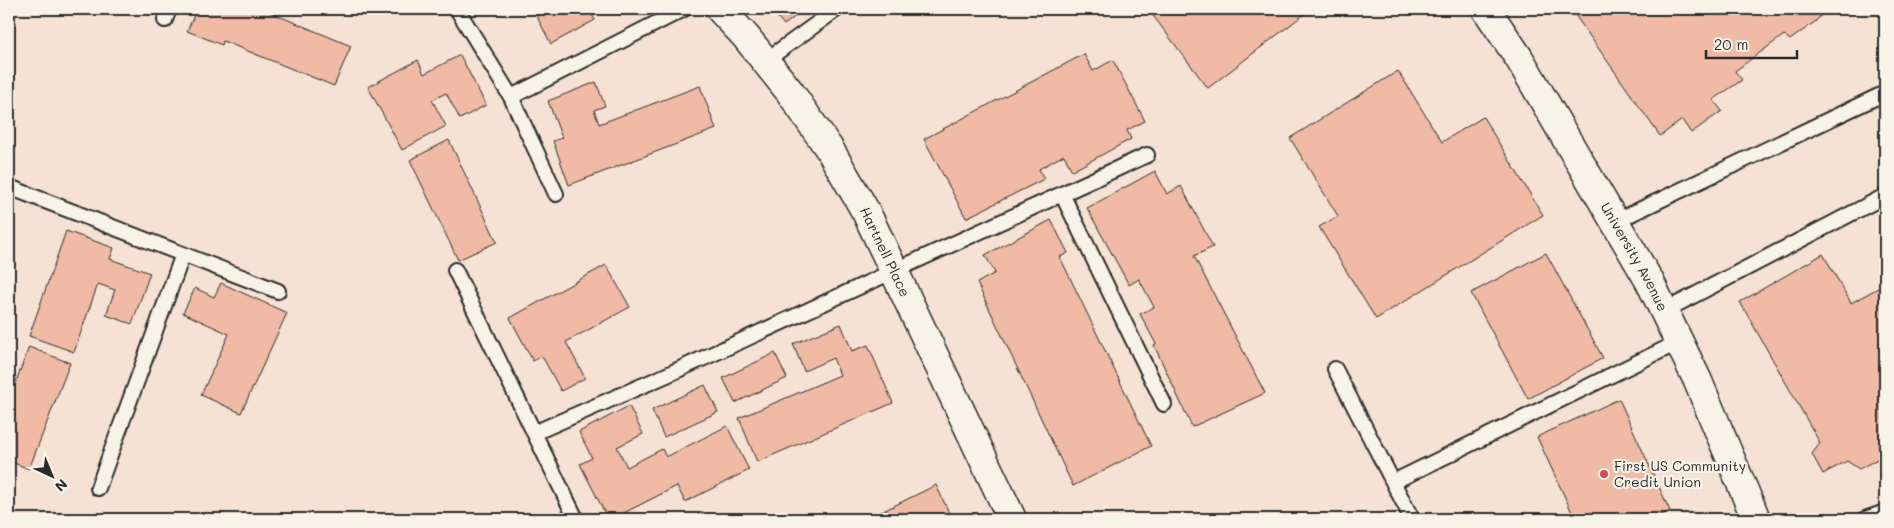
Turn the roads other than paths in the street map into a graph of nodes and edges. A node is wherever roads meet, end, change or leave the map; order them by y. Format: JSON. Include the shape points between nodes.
{"nodes":[{"id":1,"x":458,"y":9,"type":"edge"},
{"id":2,"x":684,"y":9,"type":"edge"},
{"id":3,"x":720,"y":9,"type":"edge"},
{"id":4,"x":837,"y":9,"type":"edge"},
{"id":5,"x":1486,"y":9,"type":"edge"},
{"id":6,"x":765,"y":61,"type":"junction"},
{"id":7,"x":1885,"y":93,"type":"edge"},
{"id":8,"x":511,"y":98,"type":"junction"},
{"id":9,"x":1147,"y":154,"type":"dead end"},
{"id":10,"x":9,"y":187,"type":"edge"},
{"id":11,"x":556,"y":194,"type":"dead end"},
{"id":12,"x":1062,"y":194,"type":"junction"},
{"id":13,"x":1885,"y":196,"type":"edge"},
{"id":14,"x":1614,"y":222,"type":"junction"},
{"id":15,"x":183,"y":254,"type":"junction"},
{"id":16,"x":454,"y":270,"type":"dead end"},
{"id":17,"x":894,"y":271,"type":"junction"},
{"id":18,"x":278,"y":291,"type":"dead end"},
{"id":19,"x":1664,"y":311,"type":"junction"},
{"id":20,"x":1679,"y":342,"type":"junction"},
{"id":21,"x":1335,"y":369,"type":"dead end"},
{"id":22,"x":1164,"y":404,"type":"dead end"},
{"id":23,"x":534,"y":433,"type":"junction"},
{"id":24,"x":1394,"y":482,"type":"junction"},
{"id":25,"x":98,"y":488,"type":"dead end"},
{"id":26,"x":1885,"y":512,"type":"edge"},
{"id":27,"x":576,"y":519,"type":"edge"},
{"id":28,"x":1012,"y":519,"type":"edge"},
{"id":29,"x":1412,"y":519,"type":"edge"},
{"id":30,"x":1756,"y":519,"type":"edge"},
{"id":31,"x":1865,"y":519,"type":"edge"}],
"edges":[{"from":1,"to":8,"type":"lane"},
{"from":2,"to":8,"type":"lane"},
{"from":3,"to":6,"type":"street","name":"Hartnell Place"},
{"from":4,"to":6,"type":"lane"},
{"from":5,"to":14,"type":"street","name":"University Avenue","via":[[1519,58]]},
{"from":6,"to":17,"type":"street","name":"Hartnell Place","via":[[830,150],[866,212]]},
{"from":7,"to":14,"type":"lane"},
{"from":8,"to":11,"type":"lane"},
{"from":9,"to":12,"type":"lane"},
{"from":10,"to":15,"type":"lane"},
{"from":12,"to":17,"type":"lane"},
{"from":12,"to":22,"type":"lane"},
{"from":13,"to":19,"type":"lane"},
{"from":14,"to":19,"type":"street","name":"University Avenue"},
{"from":15,"to":18,"type":"lane"},
{"from":15,"to":25,"type":"lane"},
{"from":16,"to":23,"type":"lane"},
{"from":17,"to":23,"type":"lane"},
{"from":17,"to":28,"type":"street","name":"Hartnell Place"},
{"from":19,"to":20,"type":"street","name":"University Avenue"},
{"from":20,"to":24,"type":"lane"},
{"from":20,"to":30,"type":"street","name":"University Avenue"},
{"from":21,"to":24,"type":"lane"},
{"from":23,"to":27,"type":"lane"},
{"from":24,"to":29,"type":"lane"},
{"from":26,"to":31,"type":"lane"}]}
